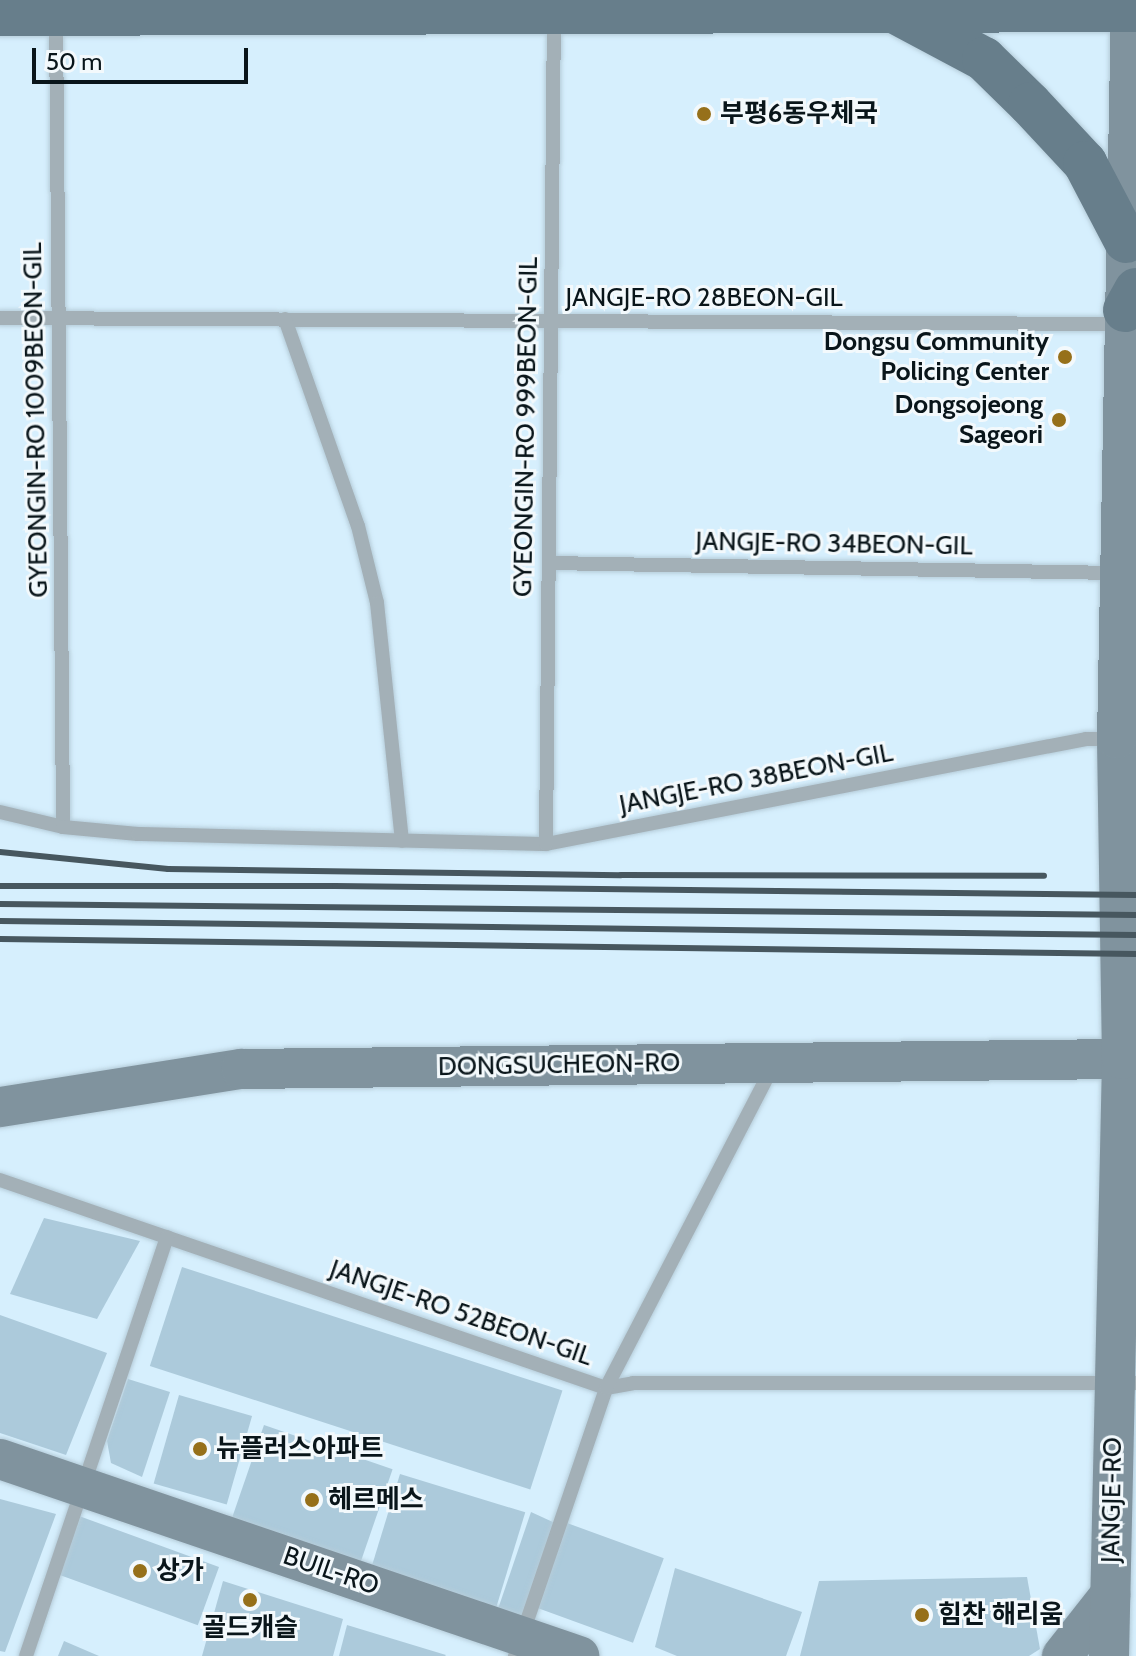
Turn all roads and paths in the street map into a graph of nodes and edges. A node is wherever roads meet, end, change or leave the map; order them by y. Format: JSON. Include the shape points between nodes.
{"nodes":[{"id":1,"x":899,"y":5,"type":"edge"},
{"id":2,"x":475,"y":6,"type":"edge"},
{"id":3,"x":1133,"y":7,"type":"edge"},
{"id":4,"x":554,"y":11,"type":"junction"},
{"id":5,"x":56,"y":13,"type":"junction"},
{"id":6,"x":0,"y":14,"type":"edge"},
{"id":7,"x":1126,"y":241,"type":"junction"},
{"id":8,"x":1128,"y":308,"type":"edge"},
{"id":9,"x":0,"y":318,"type":"edge"},
{"id":10,"x":59,"y":318,"type":"junction"},
{"id":11,"x":285,"y":319,"type":"junction"},
{"id":12,"x":551,"y":321,"type":"junction"},
{"id":13,"x":549,"y":563,"type":"junction"},
{"id":14,"x":1119,"y":573,"type":"junction"},
{"id":15,"x":1126,"y":738,"type":"edge"},
{"id":16,"x":0,"y":812,"type":"edge"},
{"id":17,"x":63,"y":827,"type":"junction"},
{"id":18,"x":402,"y":841,"type":"junction"},
{"id":19,"x":546,"y":844,"type":"junction"},
{"id":20,"x":774,"y":1063,"type":"junction"},
{"id":21,"x":1129,"y":1064,"type":"edge"},
{"id":22,"x":0,"y":1107,"type":"edge"},
{"id":23,"x":0,"y":1180,"type":"edge"},
{"id":24,"x":167,"y":1237,"type":"junction"},
{"id":25,"x":1125,"y":1383,"type":"edge"},
{"id":26,"x":606,"y":1388,"type":"junction"},
{"id":27,"x":0,"y":1459,"type":"edge"},
{"id":28,"x":83,"y":1487,"type":"junction"},
{"id":29,"x":1123,"y":1609,"type":"edge"},
{"id":30,"x":518,"y":1646,"type":"edge"},
{"id":31,"x":26,"y":1656,"type":"edge"},
{"id":32,"x":579,"y":1656,"type":"edge"},
{"id":33,"x":1062,"y":1656,"type":"edge"},
{"id":34,"x":1109,"y":1656,"type":"edge"}],
"edges":[{"from":1,"to":3,"type":"main road"},
{"from":1,"to":4,"type":"main road"},
{"from":1,"to":7,"type":"main road","via":[[984,59],[1030,104],[1085,163]]},
{"from":2,"to":4,"type":"main road"},
{"from":2,"to":5,"type":"main road"},
{"from":3,"to":7,"type":"street","name":"JANGJE-RO"},
{"from":4,"to":12,"type":"lane","name":"GYEONGIN-RO 999BEON-GIL"},
{"from":5,"to":6,"type":"main road"},
{"from":5,"to":10,"type":"lane","name":"GYEONGIN-RO 1009BEON-GIL"},
{"from":7,"to":8,"type":"street","name":"JANGJE-RO"},
{"from":8,"to":12,"type":"lane","name":"JANGJE-RO 28BEON-GIL"},
{"from":8,"to":14,"type":"street","name":"JANGJE-RO"},
{"from":9,"to":10,"type":"lane","name":"JANGJE-RO 28BEON-GIL"},
{"from":10,"to":11,"type":"lane","name":"JANGJE-RO 28BEON-GIL"},
{"from":10,"to":17,"type":"lane","name":"GYEONGIN-RO 1009BEON-GIL"},
{"from":11,"to":12,"type":"lane","name":"JANGJE-RO 28BEON-GIL"},
{"from":11,"to":18,"type":"lane","via":[[358,526],[377,603]]},
{"from":12,"to":13,"type":"lane","name":"GYEONGIN-RO 999BEON-GIL"},
{"from":13,"to":14,"type":"lane","name":"JANGJE-RO 34BEON-GIL"},
{"from":13,"to":19,"type":"lane","name":"GYEONGIN-RO 999BEON-GIL"},
{"from":14,"to":15,"type":"street","name":"JANGJE-RO"},
{"from":15,"to":19,"type":"lane","name":"JANGJE-RO 38BEON-GIL","via":[[1086,739]]},
{"from":15,"to":21,"type":"street","name":"JANGJE-RO"},
{"from":16,"to":17,"type":"lane","name":"JANGJE-RO 38BEON-GIL"},
{"from":17,"to":18,"type":"lane","name":"JANGJE-RO 38BEON-GIL"},
{"from":18,"to":19,"type":"lane","name":"JANGJE-RO 38BEON-GIL"},
{"from":20,"to":21,"type":"street","name":"DONGSUCHEON-RO"},
{"from":20,"to":22,"type":"street","name":"DONGSUCHEON-RO","via":[[241,1069]]},
{"from":20,"to":26,"type":"lane"},
{"from":21,"to":25,"type":"street","name":"JANGJE-RO"},
{"from":23,"to":24,"type":"lane","name":"JANGJE-RO 52BEON-GIL"},
{"from":24,"to":26,"type":"lane","name":"JANGJE-RO 52BEON-GIL"},
{"from":24,"to":28,"type":"lane"},
{"from":25,"to":26,"type":"lane","name":"JANGJE-RO 52BEON-GIL","via":[[633,1383]]},
{"from":25,"to":29,"type":"street","name":"JANGJE-RO"},
{"from":26,"to":30,"type":"lane"},
{"from":27,"to":28,"type":"street","name":"BUIL-RO"},
{"from":28,"to":30,"type":"street","name":"BUIL-RO"},
{"from":28,"to":31,"type":"lane"},
{"from":29,"to":33,"type":"street"},
{"from":29,"to":34,"type":"street","name":"JANGJE-RO"},
{"from":30,"to":32,"type":"street","name":"BUIL-RO"}]}
